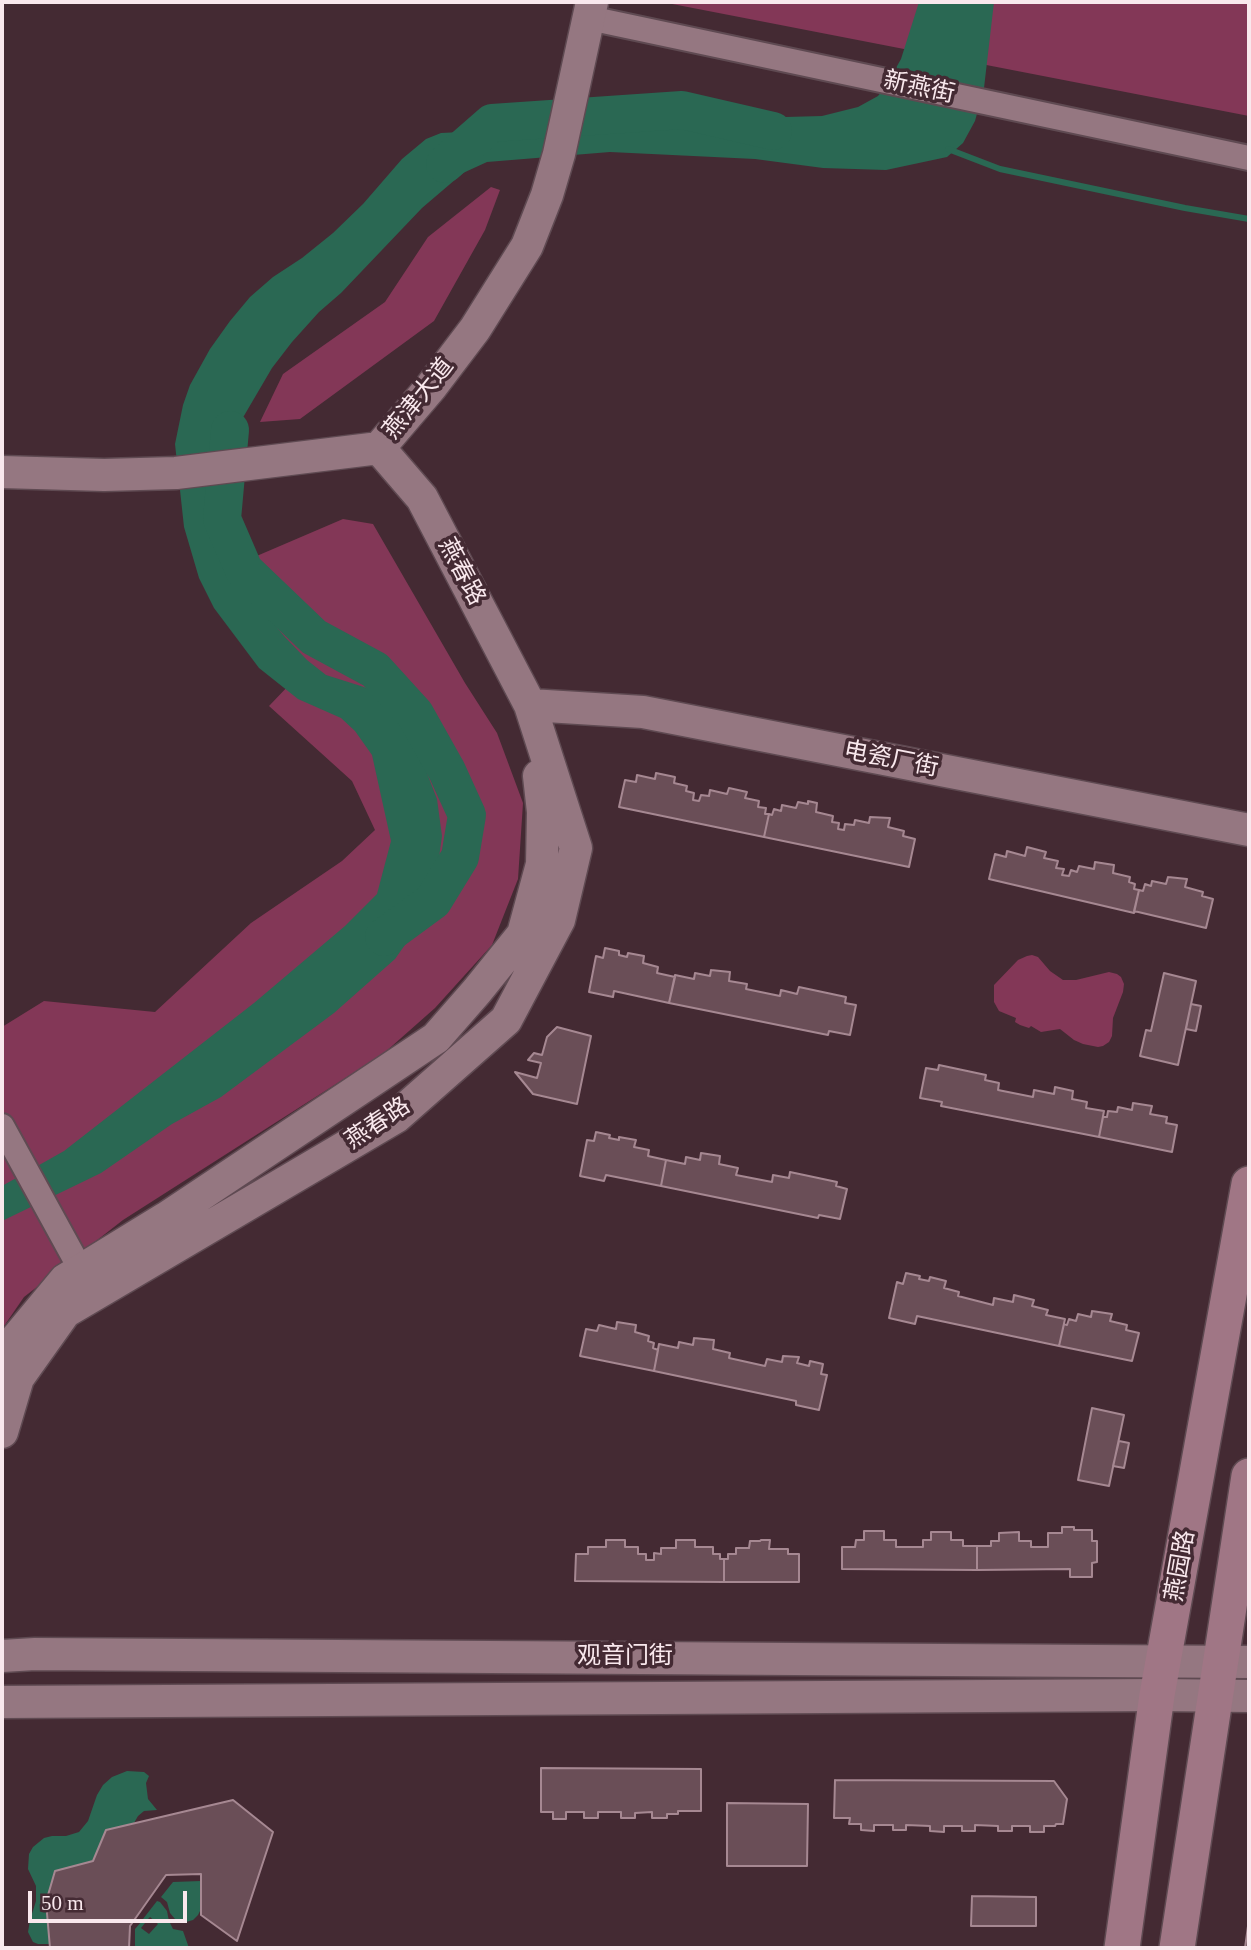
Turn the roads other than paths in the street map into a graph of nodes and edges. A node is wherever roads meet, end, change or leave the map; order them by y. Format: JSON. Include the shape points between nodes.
{"nodes":[{"id":1,"x":590,"y":10,"type":"edge"},
{"id":2,"x":1249,"y":158,"type":"edge"},
{"id":3,"x":379,"y":448,"type":"junction"},
{"id":4,"x":2,"y":472,"type":"edge"},
{"id":5,"x":530,"y":705,"type":"junction"},
{"id":6,"x":1249,"y":830,"type":"edge"},
{"id":7,"x":2,"y":1126,"type":"edge"},
{"id":8,"x":1249,"y":1184,"type":"edge"},
{"id":9,"x":81,"y":1270,"type":"junction"},
{"id":10,"x":2,"y":1371,"type":"edge"},
{"id":11,"x":2,"y":1432,"type":"edge"},
{"id":12,"x":1249,"y":1476,"type":"edge"},
{"id":13,"x":2,"y":1656,"type":"edge"},
{"id":14,"x":1163,"y":1661,"type":"junction"},
{"id":15,"x":1235,"y":1661,"type":"edge"},
{"id":16,"x":1157,"y":1695,"type":"junction"},
{"id":17,"x":1233,"y":1696,"type":"edge"},
{"id":18,"x":2,"y":1702,"type":"edge"},
{"id":19,"x":1122,"y":1948,"type":"edge"},
{"id":20,"x":1177,"y":1948,"type":"edge"}],
"edges":[{"from":1,"to":2,"type":"street","name":"新燕街"},
{"from":1,"to":3,"type":"street","name":"燕津大道","via":[[558,154],[527,246],[475,329]]},
{"from":3,"to":4,"type":"street","name":"燕津大道","via":[[176,473]]},
{"from":3,"to":5,"type":"street","name":"燕春路","via":[[422,498]]},
{"from":5,"to":6,"type":"street","name":"电瓷厂街","via":[[643,712]]},
{"from":5,"to":9,"type":"street","name":"燕春路","via":[[543,812],[542,864],[523,934],[436,1038]]},
{"from":5,"to":11,"type":"street","name":"燕春路","via":[[576,848],[559,920],[506,1020],[396,1117],[65,1312],[18,1378]]},
{"from":7,"to":9,"type":"street"},
{"from":8,"to":14,"type":"main road","name":"燕园路"},
{"from":9,"to":10,"type":"street","name":"燕春路","via":[[65,1280],[16,1339]]},
{"from":12,"to":15,"type":"main road"},
{"from":13,"to":14,"type":"street","name":"观音门街"},
{"from":14,"to":15,"type":"street","name":"观音门街"},
{"from":14,"to":16,"type":"main road","name":"燕园路"},
{"from":15,"to":17,"type":"main road"},
{"from":16,"to":17,"type":"street","name":"观音门街"},
{"from":16,"to":18,"type":"street","name":"观音门街"},
{"from":16,"to":19,"type":"main road","name":"燕园路"},
{"from":17,"to":20,"type":"main road"}]}
